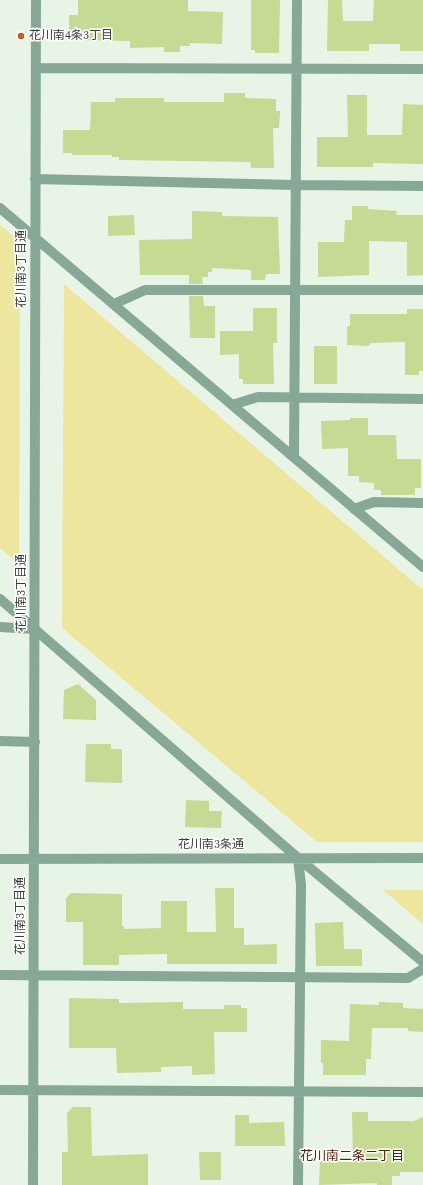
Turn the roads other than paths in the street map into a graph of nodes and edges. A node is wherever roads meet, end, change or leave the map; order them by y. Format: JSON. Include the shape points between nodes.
{"nodes":[{"id":1,"x":36,"y":0,"type":"edge"},
{"id":2,"x":297,"y":0,"type":"edge"},
{"id":3,"x":36,"y":68,"type":"junction"},
{"id":4,"x":296,"y":69,"type":"junction"},
{"id":5,"x":423,"y":69,"type":"edge"},
{"id":6,"x":35,"y":178,"type":"junction"},
{"id":7,"x":295,"y":185,"type":"junction"},
{"id":8,"x":423,"y":186,"type":"edge"},
{"id":9,"x":0,"y":208,"type":"edge"},
{"id":10,"x":34,"y":237,"type":"junction"},
{"id":11,"x":423,"y":290,"type":"edge"},
{"id":12,"x":295,"y":291,"type":"junction"},
{"id":13,"x":114,"y":304,"type":"junction"},
{"id":14,"x":294,"y":397,"type":"junction"},
{"id":15,"x":423,"y":399,"type":"edge"},
{"id":16,"x":232,"y":405,"type":"junction"},
{"id":17,"x":294,"y":457,"type":"junction"},
{"id":18,"x":423,"y":503,"type":"edge"},
{"id":19,"x":354,"y":509,"type":"junction"},
{"id":20,"x":423,"y":567,"type":"edge"},
{"id":21,"x":0,"y":599,"type":"edge"},
{"id":22,"x":0,"y":627,"type":"edge"},
{"id":23,"x":35,"y":629,"type":"junction"},
{"id":24,"x":0,"y":741,"type":"edge"},
{"id":25,"x":35,"y":742,"type":"junction"},
{"id":26,"x":298,"y":858,"type":"junction"},
{"id":27,"x":423,"y":858,"type":"edge"},
{"id":28,"x":0,"y":859,"type":"edge"},
{"id":29,"x":34,"y":859,"type":"junction"},
{"id":30,"x":423,"y":962,"type":"edge"},
{"id":31,"x":423,"y":969,"type":"edge"},
{"id":32,"x":0,"y":976,"type":"edge"},
{"id":33,"x":34,"y":976,"type":"junction"},
{"id":34,"x":299,"y":977,"type":"junction"},
{"id":35,"x":0,"y":1090,"type":"edge"},
{"id":36,"x":34,"y":1090,"type":"junction"},
{"id":37,"x":299,"y":1092,"type":"junction"},
{"id":38,"x":423,"y":1092,"type":"edge"},
{"id":39,"x":33,"y":1185,"type":"edge"},
{"id":40,"x":298,"y":1185,"type":"edge"}],
"edges":[{"from":1,"to":3,"type":"street","name":"花川南3丁目通"},
{"from":2,"to":4,"type":"street"},
{"from":3,"to":4,"type":"street"},
{"from":3,"to":6,"type":"street","name":"花川南3丁目通"},
{"from":4,"to":5,"type":"street"},
{"from":4,"to":7,"type":"street"},
{"from":6,"to":7,"type":"street"},
{"from":6,"to":10,"type":"street","name":"花川南3丁目通"},
{"from":7,"to":8,"type":"street"},
{"from":7,"to":12,"type":"street"},
{"from":9,"to":10,"type":"street"},
{"from":10,"to":13,"type":"street"},
{"from":10,"to":23,"type":"street","name":"花川南3丁目通"},
{"from":11,"to":12,"type":"street"},
{"from":12,"to":13,"type":"street","via":[[145,290]]},
{"from":12,"to":14,"type":"street"},
{"from":13,"to":16,"type":"street"},
{"from":14,"to":15,"type":"street"},
{"from":14,"to":16,"type":"street","via":[[258,397]]},
{"from":14,"to":17,"type":"street"},
{"from":16,"to":17,"type":"street"},
{"from":17,"to":19,"type":"street"},
{"from":18,"to":19,"type":"street","via":[[374,502]]},
{"from":19,"to":20,"type":"street"},
{"from":21,"to":23,"type":"street"},
{"from":22,"to":23,"type":"street"},
{"from":23,"to":25,"type":"street","name":"花川南3丁目通"},
{"from":23,"to":26,"type":"street"},
{"from":24,"to":25,"type":"street"},
{"from":25,"to":29,"type":"street","name":"花川南3丁目通"},
{"from":26,"to":27,"type":"street","name":"花川南3条通"},
{"from":26,"to":29,"type":"street","name":"花川南3条通"},
{"from":26,"to":30,"type":"street"},
{"from":26,"to":34,"type":"street"},
{"from":28,"to":29,"type":"street","name":"花川南3条通"},
{"from":29,"to":33,"type":"street","name":"花川南3丁目通"},
{"from":31,"to":34,"type":"street","via":[[408,978]]},
{"from":32,"to":33,"type":"street"},
{"from":33,"to":34,"type":"street"},
{"from":33,"to":36,"type":"street","name":"花川南3丁目通"},
{"from":34,"to":37,"type":"street"},
{"from":35,"to":36,"type":"street"},
{"from":36,"to":37,"type":"street"},
{"from":36,"to":39,"type":"street","name":"花川南3丁目通"},
{"from":37,"to":38,"type":"street"},
{"from":37,"to":40,"type":"street"}]}
